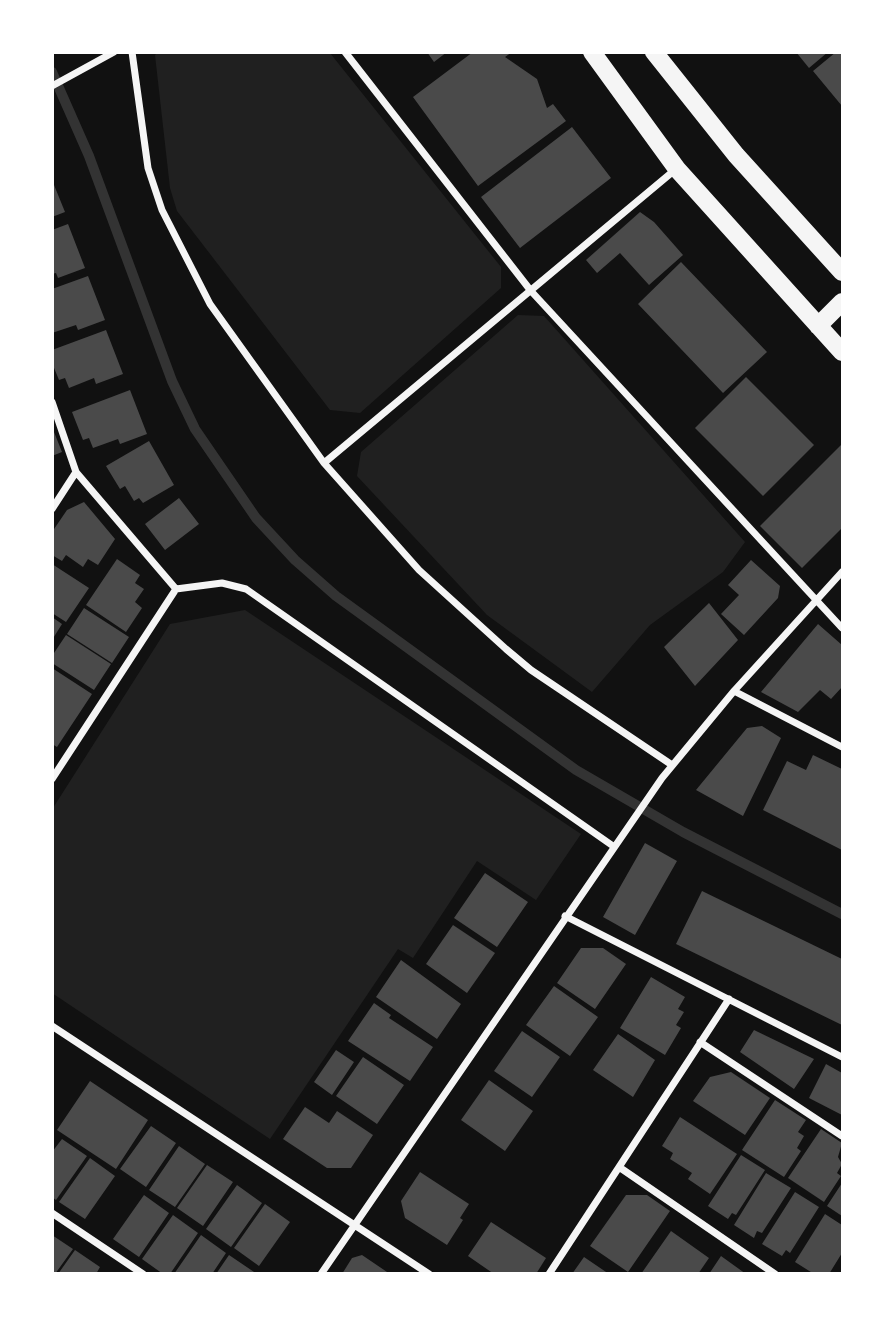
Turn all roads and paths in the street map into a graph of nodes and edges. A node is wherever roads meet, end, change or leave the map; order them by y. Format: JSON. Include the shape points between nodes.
{"nodes":[{"id":1,"x":114,"y":52,"type":"edge"},
{"id":2,"x":132,"y":52,"type":"edge"},
{"id":3,"x":345,"y":52,"type":"edge"},
{"id":4,"x":592,"y":52,"type":"edge"},
{"id":5,"x":654,"y":52,"type":"edge"},
{"id":6,"x":52,"y":86,"type":"edge"},
{"id":7,"x":677,"y":169,"type":"junction"},
{"id":8,"x":842,"y":272,"type":"edge"},
{"id":9,"x":531,"y":291,"type":"junction"},
{"id":10,"x":842,"y":302,"type":"edge"},
{"id":11,"x":818,"y":326,"type":"junction"},
{"id":12,"x":842,"y":352,"type":"edge"},
{"id":13,"x":52,"y":402,"type":"edge"},
{"id":14,"x":324,"y":463,"type":"junction"},
{"id":15,"x":76,"y":472,"type":"junction"},
{"id":16,"x":52,"y":509,"type":"edge"},
{"id":17,"x":842,"y":572,"type":"edge"},
{"id":18,"x":176,"y":589,"type":"junction"},
{"id":19,"x":816,"y":602,"type":"junction"},
{"id":20,"x":842,"y":628,"type":"edge"},
{"id":21,"x":734,"y":691,"type":"junction"},
{"id":22,"x":842,"y":747,"type":"edge"},
{"id":23,"x":672,"y":765,"type":"junction"},
{"id":24,"x":52,"y":779,"type":"edge"},
{"id":25,"x":613,"y":846,"type":"junction"},
{"id":26,"x":565,"y":916,"type":"junction"},
{"id":27,"x":729,"y":999,"type":"junction"},
{"id":28,"x":55,"y":1028,"type":"edge"},
{"id":29,"x":52,"y":1038,"type":"edge"},
{"id":30,"x":700,"y":1042,"type":"junction"},
{"id":31,"x":842,"y":1056,"type":"edge"},
{"id":32,"x":842,"y":1136,"type":"edge"},
{"id":33,"x":618,"y":1167,"type":"junction"},
{"id":34,"x":52,"y":1213,"type":"edge"},
{"id":35,"x":355,"y":1224,"type":"junction"},
{"id":36,"x":143,"y":1273,"type":"edge"},
{"id":37,"x":321,"y":1273,"type":"edge"},
{"id":38,"x":429,"y":1273,"type":"edge"},
{"id":39,"x":549,"y":1273,"type":"edge"},
{"id":40,"x":775,"y":1273,"type":"edge"}],
"edges":[{"from":1,"to":6,"type":"street"},
{"from":2,"to":14,"type":"street","via":[[149,168],[167,221],[209,304]]},
{"from":3,"to":9,"type":"street"},
{"from":4,"to":7,"type":"main road"},
{"from":5,"to":8,"type":"main road","via":[[736,155]]},
{"from":7,"to":9,"type":"street"},
{"from":7,"to":11,"type":"main road"},
{"from":9,"to":14,"type":"street"},
{"from":9,"to":19,"type":"street"},
{"from":10,"to":11,"type":"main road"},
{"from":11,"to":12,"type":"main road"},
{"from":13,"to":15,"type":"street"},
{"from":14,"to":23,"type":"street","via":[[419,570],[497,641],[531,670]]},
{"from":15,"to":16,"type":"street"},
{"from":15,"to":18,"type":"street"},
{"from":17,"to":19,"type":"street"},
{"from":18,"to":24,"type":"street"},
{"from":18,"to":25,"type":"street","via":[[222,583],[246,589]]},
{"from":19,"to":20,"type":"street"},
{"from":19,"to":21,"type":"street"},
{"from":21,"to":22,"type":"street"},
{"from":21,"to":23,"type":"street"},
{"from":23,"to":25,"type":"street"},
{"from":25,"to":26,"type":"street"},
{"from":26,"to":27,"type":"street"},
{"from":26,"to":35,"type":"street"},
{"from":27,"to":30,"type":"street"},
{"from":27,"to":31,"type":"street"},
{"from":28,"to":29,"type":"street"},
{"from":28,"to":35,"type":"street"},
{"from":30,"to":32,"type":"street"},
{"from":30,"to":33,"type":"street"},
{"from":33,"to":39,"type":"street"},
{"from":33,"to":40,"type":"street"},
{"from":34,"to":36,"type":"street"},
{"from":35,"to":37,"type":"street"},
{"from":35,"to":38,"type":"street"}]}
